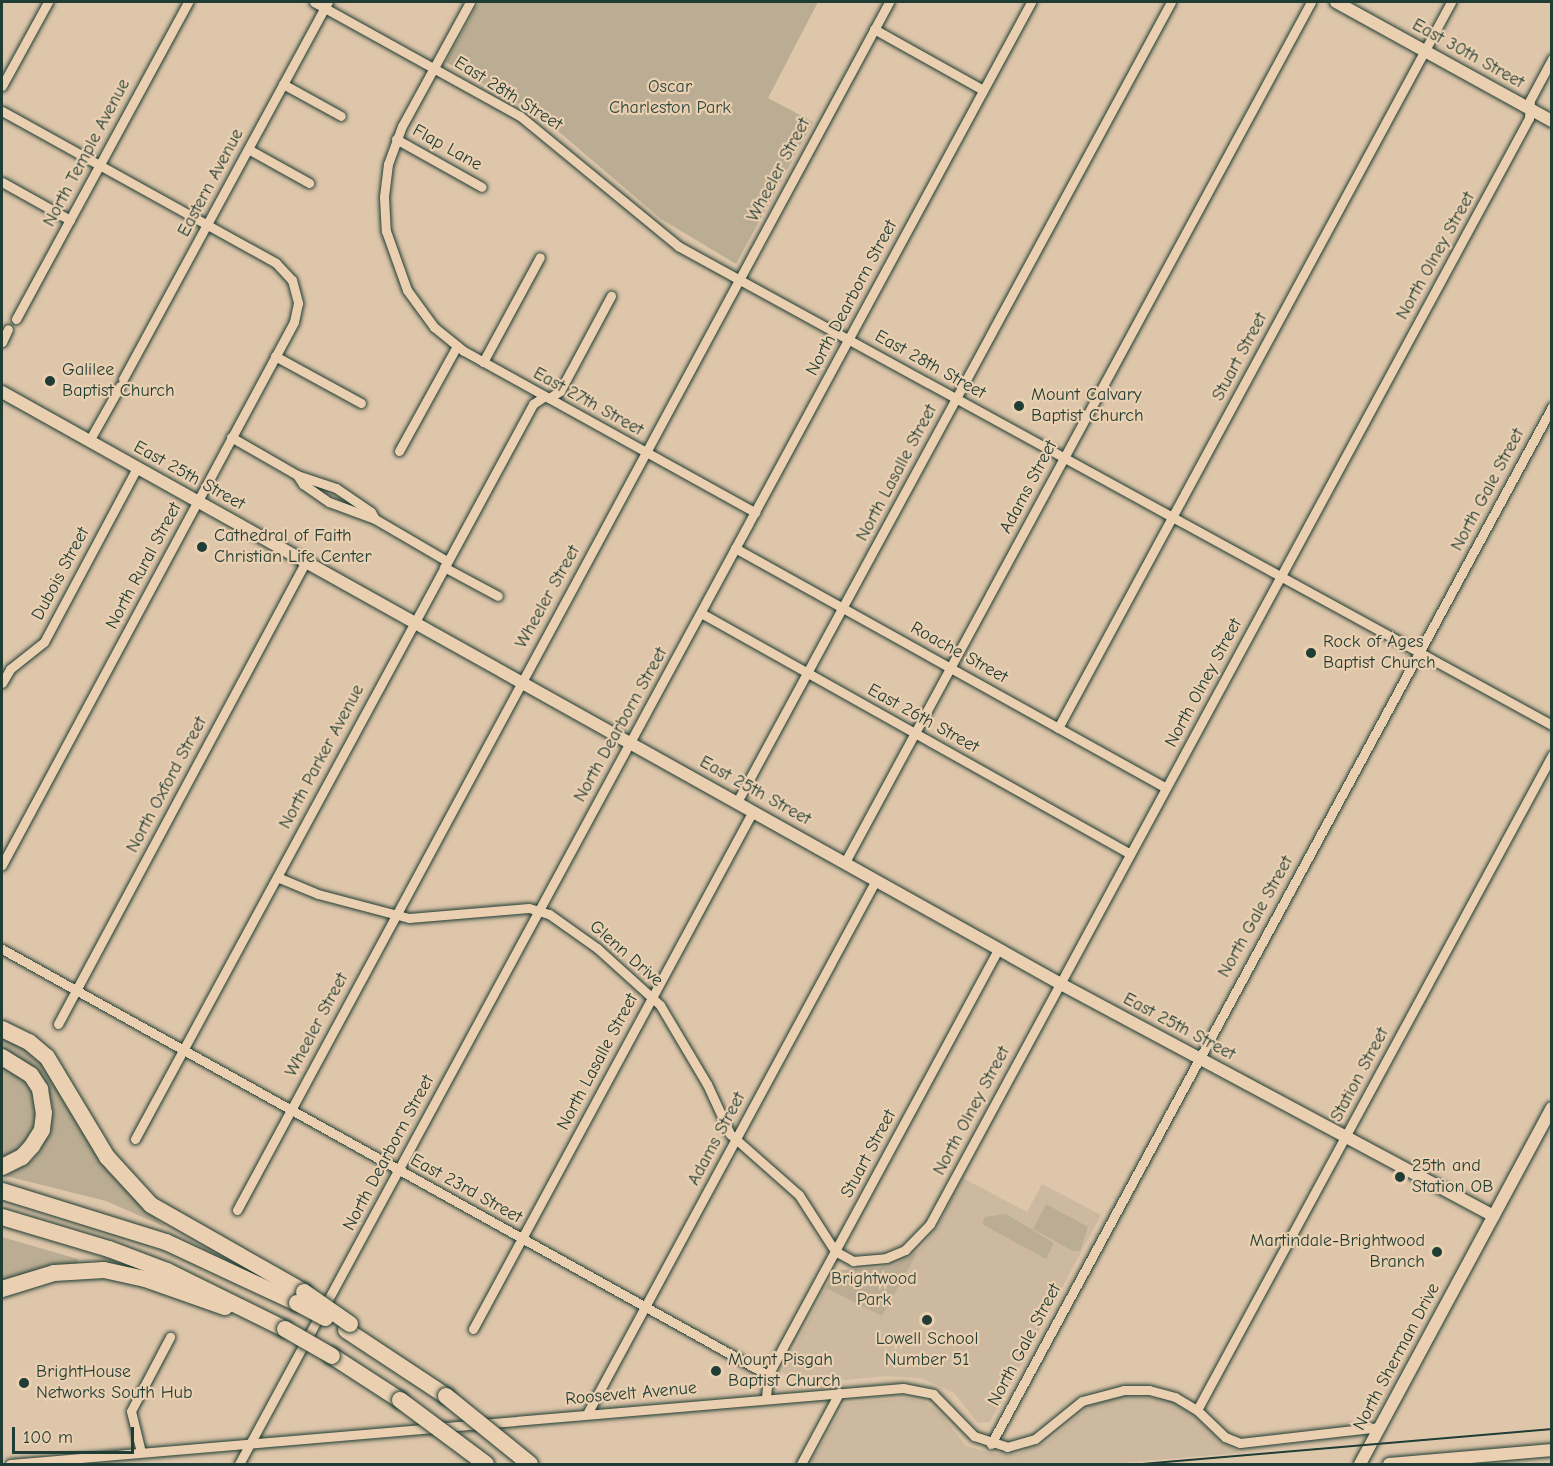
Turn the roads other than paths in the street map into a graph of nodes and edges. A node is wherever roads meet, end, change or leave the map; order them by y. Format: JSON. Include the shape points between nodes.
{"nodes":[{"id":1,"x":48,"y":2,"type":"edge"},
{"id":2,"x":188,"y":2,"type":"edge"},
{"id":3,"x":314,"y":2,"type":"edge"},
{"id":4,"x":470,"y":2,"type":"edge"},
{"id":5,"x":889,"y":2,"type":"edge"},
{"id":6,"x":1031,"y":2,"type":"edge"},
{"id":7,"x":1171,"y":2,"type":"edge"},
{"id":8,"x":1311,"y":2,"type":"edge"},
{"id":9,"x":1336,"y":2,"type":"edge"},
{"id":10,"x":1451,"y":2,"type":"edge"},
{"id":11,"x":326,"y":4,"type":"edge"},
{"id":12,"x":874,"y":29,"type":"junction"},
{"id":13,"x":1424,"y":50,"type":"junction"},
{"id":14,"x":1551,"y":59,"type":"edge"},
{"id":15,"x":434,"y":68,"type":"junction"},
{"id":16,"x":283,"y":84,"type":"junction"},
{"id":17,"x":2,"y":86,"type":"edge"},
{"id":18,"x":983,"y":90,"type":"junction"},
{"id":19,"x":1530,"y":109,"type":"junction"},
{"id":20,"x":2,"y":111,"type":"edge"},
{"id":21,"x":341,"y":116,"type":"dead end"},
{"id":22,"x":1551,"y":121,"type":"edge"},
{"id":23,"x":396,"y":139,"type":"junction"},
{"id":24,"x":248,"y":149,"type":"junction"},
{"id":25,"x":99,"y":165,"type":"junction"},
{"id":26,"x":2,"y":182,"type":"edge"},
{"id":27,"x":309,"y":183,"type":"dead end"},
{"id":28,"x":482,"y":187,"type":"dead end"},
{"id":29,"x":70,"y":220,"type":"junction"},
{"id":30,"x":207,"y":225,"type":"junction"},
{"id":31,"x":540,"y":257,"type":"dead end"},
{"id":32,"x":739,"y":279,"type":"junction"},
{"id":33,"x":611,"y":296,"type":"dead end"},
{"id":34,"x":16,"y":319,"type":"dead end"},
{"id":35,"x":8,"y":329,"type":"dead end"},
{"id":36,"x":849,"y":339,"type":"junction"},
{"id":37,"x":2,"y":342,"type":"edge"},
{"id":38,"x":457,"y":346,"type":"junction"},
{"id":39,"x":275,"y":356,"type":"junction"},
{"id":40,"x":483,"y":362,"type":"junction"},
{"id":41,"x":2,"y":392,"type":"edge"},
{"id":42,"x":547,"y":397,"type":"junction"},
{"id":43,"x":956,"y":398,"type":"junction"},
{"id":44,"x":361,"y":403,"type":"dead end"},
{"id":45,"x":1551,"y":407,"type":"edge"},
{"id":46,"x":231,"y":437,"type":"junction"},
{"id":47,"x":89,"y":441,"type":"junction"},
{"id":48,"x":399,"y":451,"type":"dead end"},
{"id":49,"x":646,"y":452,"type":"junction"},
{"id":50,"x":1064,"y":458,"type":"junction"},
{"id":51,"x":137,"y":468,"type":"junction"},
{"id":52,"x":297,"y":475,"type":"junction"},
{"id":53,"x":197,"y":501,"type":"junction"},
{"id":54,"x":755,"y":513,"type":"junction"},
{"id":55,"x":1171,"y":518,"type":"junction"},
{"id":56,"x":375,"y":519,"type":"junction"},
{"id":57,"x":735,"y":548,"type":"junction"},
{"id":58,"x":306,"y":561,"type":"junction"},
{"id":59,"x":446,"y":564,"type":"junction"},
{"id":60,"x":1280,"y":578,"type":"junction"},
{"id":61,"x":498,"y":596,"type":"dead end"},
{"id":62,"x":843,"y":607,"type":"junction"},
{"id":63,"x":700,"y":613,"type":"junction"},
{"id":64,"x":414,"y":621,"type":"junction"},
{"id":65,"x":1418,"y":654,"type":"junction"},
{"id":66,"x":951,"y":668,"type":"junction"},
{"id":67,"x":807,"y":673,"type":"junction"},
{"id":68,"x":521,"y":681,"type":"junction"},
{"id":69,"x":2,"y":683,"type":"edge"},
{"id":70,"x":1551,"y":725,"type":"edge"},
{"id":71,"x":1058,"y":728,"type":"junction"},
{"id":72,"x":914,"y":734,"type":"junction"},
{"id":73,"x":631,"y":741,"type":"junction"},
{"id":74,"x":1551,"y":755,"type":"edge"},
{"id":75,"x":1166,"y":788,"type":"junction"},
{"id":76,"x":737,"y":802,"type":"junction"},
{"id":77,"x":753,"y":811,"type":"junction"},
{"id":78,"x":1130,"y":854,"type":"junction"},
{"id":79,"x":845,"y":862,"type":"junction"},
{"id":80,"x":2,"y":865,"type":"edge"},
{"id":81,"x":277,"y":877,"type":"junction"},
{"id":82,"x":876,"y":880,"type":"junction"},
{"id":83,"x":540,"y":909,"type":"junction"},
{"id":84,"x":395,"y":915,"type":"junction"},
{"id":85,"x":999,"y":948,"type":"junction"},
{"id":86,"x":2,"y":949,"type":"edge"},
{"id":87,"x":1059,"y":983,"type":"junction"},
{"id":88,"x":76,"y":990,"type":"junction"},
{"id":89,"x":652,"y":997,"type":"junction"},
{"id":90,"x":58,"y":1024,"type":"dead end"},
{"id":91,"x":2,"y":1029,"type":"edge"},
{"id":92,"x":183,"y":1050,"type":"junction"},
{"id":93,"x":2,"y":1057,"type":"edge"},
{"id":94,"x":1198,"y":1058,"type":"junction"},
{"id":95,"x":1551,"y":1108,"type":"edge"},
{"id":96,"x":290,"y":1109,"type":"junction"},
{"id":97,"x":1345,"y":1137,"type":"junction"},
{"id":98,"x":135,"y":1139,"type":"dead end"},
{"id":99,"x":736,"y":1140,"type":"junction"},
{"id":100,"x":2,"y":1167,"type":"edge"},
{"id":101,"x":399,"y":1170,"type":"junction"},
{"id":102,"x":2,"y":1191,"type":"edge"},
{"id":103,"x":237,"y":1210,"type":"dead end"},
{"id":104,"x":1494,"y":1216,"type":"junction"},
{"id":105,"x":2,"y":1217,"type":"edge"},
{"id":106,"x":522,"y":1238,"type":"junction"},
{"id":107,"x":835,"y":1251,"type":"junction"},
{"id":108,"x":2,"y":1289,"type":"edge"},
{"id":109,"x":300,"y":1298,"type":"junction"},
{"id":110,"x":645,"y":1307,"type":"junction"},
{"id":111,"x":285,"y":1329,"type":"junction"},
{"id":112,"x":473,"y":1329,"type":"dead end"},
{"id":113,"x":170,"y":1337,"type":"dead end"},
{"id":114,"x":768,"y":1376,"type":"junction"},
{"id":115,"x":839,"y":1393,"type":"junction"},
{"id":116,"x":766,"y":1399,"type":"junction"},
{"id":117,"x":1197,"y":1410,"type":"junction"},
{"id":118,"x":587,"y":1414,"type":"junction"},
{"id":119,"x":1380,"y":1427,"type":"junction"},
{"id":120,"x":251,"y":1443,"type":"junction"},
{"id":121,"x":991,"y":1444,"type":"junction"},
{"id":122,"x":1551,"y":1450,"type":"edge"},
{"id":123,"x":141,"y":1452,"type":"junction"},
{"id":124,"x":10,"y":1464,"type":"edge"},
{"id":125,"x":239,"y":1464,"type":"edge"},
{"id":126,"x":486,"y":1464,"type":"edge"},
{"id":127,"x":531,"y":1464,"type":"edge"},
{"id":128,"x":801,"y":1464,"type":"edge"},
{"id":129,"x":1360,"y":1464,"type":"edge"},
{"id":130,"x":1389,"y":1464,"type":"edge"}],
"edges":[{"from":1,"to":17,"type":"street"},
{"from":2,"to":25,"type":"street","name":"North Temple Avenue"},
{"from":3,"to":11,"type":"street","name":"East 28th Street"},
{"from":4,"to":15,"type":"street"},
{"from":5,"to":12,"type":"street","name":"Wheeler Street"},
{"from":6,"to":18,"type":"street","name":"North Dearborn Street"},
{"from":7,"to":43,"type":"street","name":"North Lasalle Street"},
{"from":8,"to":50,"type":"street","name":"Adams Street"},
{"from":9,"to":13,"type":"street","name":"East 30th Street"},
{"from":10,"to":13,"type":"street","name":"Stuart Street"},
{"from":11,"to":15,"type":"street","name":"East 28th Street"},
{"from":11,"to":16,"type":"street","name":"Eastern Avenue"},
{"from":12,"to":18,"type":"street"},
{"from":12,"to":32,"type":"street","name":"Wheeler Street"},
{"from":13,"to":19,"type":"street","name":"East 30th Street"},
{"from":13,"to":55,"type":"street","name":"Stuart Street"},
{"from":14,"to":19,"type":"street","name":"North Olney Street","via":[[1530,100]]},
{"from":15,"to":23,"type":"street"},
{"from":15,"to":32,"type":"street","name":"East 28th Street","via":[[520,116],[666,238]]},
{"from":16,"to":21,"type":"street"},
{"from":16,"to":24,"type":"street","name":"Eastern Avenue"},
{"from":18,"to":36,"type":"street","name":"North Dearborn Street"},
{"from":19,"to":22,"type":"street","name":"East 30th Street"},
{"from":19,"to":60,"type":"street","name":"North Olney Street","via":[[1529,118]]},
{"from":20,"to":25,"type":"street"},
{"from":23,"to":28,"type":"street","name":"Flap Lane"},
{"from":23,"to":38,"type":"street","name":"East 27th Street","via":[[385,179],[386,231],[398,273],[417,306]]},
{"from":24,"to":27,"type":"street"},
{"from":24,"to":30,"type":"street","name":"Eastern Avenue"},
{"from":25,"to":29,"type":"street","name":"North Temple Avenue"},
{"from":25,"to":30,"type":"street"},
{"from":26,"to":29,"type":"street"},
{"from":29,"to":34,"type":"street","name":"North Temple Avenue"},
{"from":30,"to":39,"type":"street","name":"North Rural Street","via":[[276,262],[291,279],[298,310]]},
{"from":30,"to":47,"type":"street","name":"Eastern Avenue"},
{"from":31,"to":40,"type":"street"},
{"from":32,"to":36,"type":"street","name":"East 28th Street"},
{"from":32,"to":49,"type":"street","name":"Wheeler Street"},
{"from":33,"to":42,"type":"street","name":"North Parker Avenue","via":[[560,391]]},
{"from":35,"to":37,"type":"street"},
{"from":36,"to":43,"type":"street","name":"East 28th Street"},
{"from":36,"to":54,"type":"street","name":"North Dearborn Street"},
{"from":38,"to":40,"type":"street","name":"East 27th Street"},
{"from":38,"to":48,"type":"street"},
{"from":39,"to":44,"type":"street"},
{"from":39,"to":46,"type":"street","name":"North Rural Street"},
{"from":40,"to":42,"type":"street","name":"East 27th Street"},
{"from":41,"to":47,"type":"street","name":"East 25th Street"},
{"from":42,"to":49,"type":"street","name":"East 27th Street"},
{"from":42,"to":59,"type":"street","name":"North Parker Avenue","via":[[533,404]]},
{"from":43,"to":50,"type":"street","name":"East 28th Street"},
{"from":43,"to":62,"type":"street","name":"North Lasalle Street"},
{"from":45,"to":65,"type":"street","name":"North Gale Street"},
{"from":46,"to":52,"type":"street"},
{"from":46,"to":53,"type":"street","name":"North Rural Street"},
{"from":47,"to":51,"type":"street","name":"East 25th Street"},
{"from":49,"to":54,"type":"street","name":"East 27th Street"},
{"from":49,"to":68,"type":"street","name":"Wheeler Street"},
{"from":50,"to":55,"type":"street","name":"East 28th Street"},
{"from":50,"to":66,"type":"street","name":"Adams Street"},
{"from":51,"to":53,"type":"street","name":"East 25th Street"},
{"from":51,"to":69,"type":"street","name":"Dubois Street","via":[[44,642],[10,669]]},
{"from":52,"to":56,"type":"street","via":[[336,489],[371,512]]},
{"from":52,"to":56,"type":"street","via":[[303,484],[329,502]]},
{"from":53,"to":58,"type":"street","name":"East 25th Street"},
{"from":53,"to":80,"type":"street","name":"North Rural Street"},
{"from":54,"to":57,"type":"street","name":"North Dearborn Street"},
{"from":55,"to":60,"type":"street","name":"East 28th Street"},
{"from":55,"to":71,"type":"street","name":"Stuart Street"},
{"from":56,"to":59,"type":"street"},
{"from":57,"to":62,"type":"street","name":"Roache Street"},
{"from":57,"to":63,"type":"street","name":"North Dearborn Street"},
{"from":58,"to":64,"type":"street","name":"East 25th Street"},
{"from":58,"to":88,"type":"street","name":"North Oxford Street"},
{"from":59,"to":61,"type":"street"},
{"from":59,"to":64,"type":"street","name":"North Parker Avenue"},
{"from":60,"to":65,"type":"street","name":"East 28th Street"},
{"from":60,"to":75,"type":"street","name":"North Olney Street"},
{"from":62,"to":66,"type":"street","name":"Roache Street"},
{"from":62,"to":67,"type":"street","name":"North Lasalle Street"},
{"from":63,"to":67,"type":"street","name":"East 26th Street"},
{"from":63,"to":73,"type":"street","name":"North Dearborn Street"},
{"from":64,"to":68,"type":"street","name":"East 25th Street"},
{"from":64,"to":81,"type":"street","name":"North Parker Avenue"},
{"from":65,"to":70,"type":"street","name":"East 28th Street"},
{"from":65,"to":94,"type":"street","name":"North Gale Street"},
{"from":66,"to":71,"type":"street","name":"Roache Street"},
{"from":66,"to":72,"type":"street","name":"Adams Street"},
{"from":67,"to":72,"type":"street","name":"East 26th Street"},
{"from":67,"to":76,"type":"street","name":"North Lasalle Street"},
{"from":68,"to":73,"type":"street","name":"East 25th Street"},
{"from":68,"to":84,"type":"street","name":"Wheeler Street"},
{"from":71,"to":75,"type":"street","name":"Roache Street"},
{"from":72,"to":78,"type":"street","name":"East 26th Street"},
{"from":72,"to":79,"type":"street","name":"Adams Street"},
{"from":73,"to":76,"type":"street","name":"East 25th Street"},
{"from":73,"to":83,"type":"street","name":"North Dearborn Street"},
{"from":74,"to":97,"type":"street","name":"Station Street"},
{"from":75,"to":78,"type":"street","name":"North Olney Street"},
{"from":76,"to":77,"type":"street","name":"East 25th Street"},
{"from":77,"to":79,"type":"street","name":"East 25th Street"},
{"from":77,"to":89,"type":"street","name":"North Lasalle Street"},
{"from":78,"to":87,"type":"street","name":"North Olney Street"},
{"from":79,"to":82,"type":"street","name":"East 25th Street"},
{"from":81,"to":84,"type":"street","via":[[318,894]]},
{"from":81,"to":92,"type":"street","name":"North Parker Avenue"},
{"from":82,"to":85,"type":"street","name":"East 25th Street"},
{"from":82,"to":99,"type":"street","name":"Adams Street"},
{"from":83,"to":84,"type":"street","via":[[427,918]]},
{"from":83,"to":89,"type":"street","name":"Glenn Drive","via":[[597,948]]},
{"from":83,"to":101,"type":"street","name":"North Dearborn Street"},
{"from":84,"to":96,"type":"street","name":"Wheeler Street"},
{"from":85,"to":87,"type":"street","name":"East 25th Street"},
{"from":85,"to":107,"type":"street","name":"Stuart Street"},
{"from":86,"to":88,"type":"street","name":"East 23rd Street"},
{"from":87,"to":94,"type":"street","name":"East 25th Street"},
{"from":87,"to":107,"type":"street","name":"North Olney Street","via":[[925,1232],[905,1250],[886,1258],[854,1261]]},
{"from":88,"to":90,"type":"street","name":"North Oxford Street"},
{"from":88,"to":92,"type":"street","name":"East 23rd Street"},
{"from":89,"to":99,"type":"street","name":"Glenn Drive","via":[[666,1014]]},
{"from":89,"to":106,"type":"street","name":"North Lasalle Street"},
{"from":91,"to":109,"type":"highway","via":[[29,1042],[47,1057],[101,1147],[142,1198]]},
{"from":92,"to":96,"type":"street","name":"East 23rd Street"},
{"from":92,"to":98,"type":"street","name":"North Parker Avenue"},
{"from":93,"to":100,"type":"highway","via":[[31,1075],[42,1096],[44,1113],[42,1130],[32,1146],[22,1157]]},
{"from":94,"to":97,"type":"street","name":"East 25th Street"},
{"from":94,"to":121,"type":"street","name":"North Gale Street"},
{"from":95,"to":104,"type":"street","name":"North Sherman Drive"},
{"from":96,"to":101,"type":"street","name":"East 23rd Street"},
{"from":96,"to":103,"type":"street","name":"Wheeler Street"},
{"from":97,"to":104,"type":"street","name":"East 25th Street"},
{"from":97,"to":117,"type":"street","name":"Station Street"},
{"from":99,"to":107,"type":"street","name":"Glenn Drive","via":[[798,1195]]},
{"from":99,"to":110,"type":"street","name":"Adams Street"},
{"from":101,"to":106,"type":"street","name":"East 23rd Street"},
{"from":101,"to":120,"type":"street","name":"North Dearborn Street"},
{"from":102,"to":109,"type":"highway","via":[[159,1239]]},
{"from":104,"to":119,"type":"street","name":"North Sherman Drive"},
{"from":105,"to":111,"type":"highway","via":[[167,1270]]},
{"from":106,"to":110,"type":"street","name":"East 23rd Street"},
{"from":106,"to":112,"type":"street","name":"North Lasalle Street"},
{"from":107,"to":114,"type":"street","name":"Stuart Street"},
{"from":108,"to":111,"type":"highway","via":[[65,1271],[104,1270],[145,1279]]},
{"from":109,"to":127,"type":"highway","bridge":true,"via":[[446,1396]]},
{"from":110,"to":114,"type":"street","name":"East 23rd Street"},
{"from":110,"to":118,"type":"street","name":"Adams Street"},
{"from":111,"to":126,"type":"highway","bridge":true,"via":[[400,1400]]},
{"from":113,"to":123,"type":"street","via":[[131,1411]]},
{"from":114,"to":116,"type":"street"},
{"from":115,"to":116,"type":"street","name":"Roosevelt Avenue"},
{"from":115,"to":121,"type":"street","name":"Roosevelt Avenue","via":[[903,1388],[927,1392],[945,1402],[969,1432]]},
{"from":115,"to":128,"type":"street"},
{"from":116,"to":118,"type":"street","name":"Roosevelt Avenue"},
{"from":117,"to":119,"type":"street","via":[[1230,1440],[1276,1440]]},
{"from":117,"to":121,"type":"street","via":[[1159,1391],[1114,1391],[1071,1408],[1026,1443],[1007,1447]]},
{"from":118,"to":120,"type":"street","name":"Roosevelt Avenue"},
{"from":119,"to":129,"type":"street","name":"North Sherman Drive"},
{"from":120,"to":123,"type":"street","name":"Roosevelt Avenue"},
{"from":120,"to":125,"type":"street","name":"North Dearborn Street"},
{"from":122,"to":130,"type":"street"},
{"from":123,"to":124,"type":"street","name":"Roosevelt Avenue"}]}
